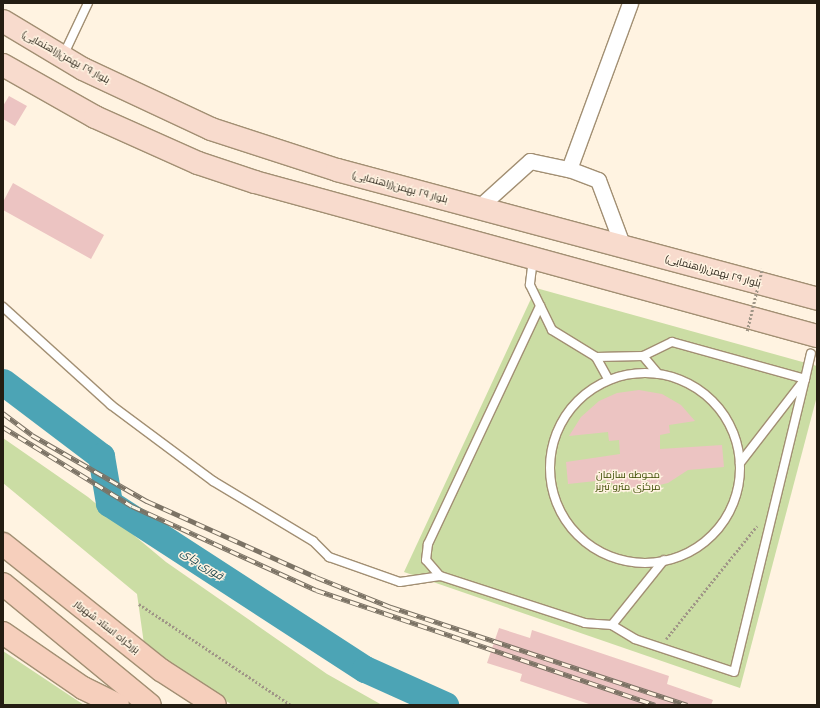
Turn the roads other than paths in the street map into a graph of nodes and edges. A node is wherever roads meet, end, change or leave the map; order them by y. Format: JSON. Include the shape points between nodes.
{"nodes":[{"id":1,"x":88,"y":3,"type":"edge"},
{"id":2,"x":630,"y":3,"type":"edge"},
{"id":3,"x":3,"y":21,"type":"edge"},
{"id":4,"x":62,"y":56,"type":"junction"},
{"id":5,"x":3,"y":65,"type":"edge"},
{"id":6,"x":569,"y":169,"type":"junction"},
{"id":7,"x":337,"y":170,"type":"junction"},
{"id":8,"x":327,"y":204,"type":"junction"},
{"id":9,"x":478,"y":208,"type":"junction"},
{"id":10,"x":623,"y":247,"type":"junction"},
{"id":11,"x":533,"y":259,"type":"junction"},
{"id":12,"x":817,"y":299,"type":"edge"},
{"id":13,"x":540,"y":306,"type":"junction"},
{"id":14,"x":3,"y":307,"type":"edge"},
{"id":15,"x":814,"y":345,"type":"edge"},
{"id":16,"x":643,"y":356,"type":"junction"},
{"id":17,"x":596,"y":357,"type":"junction"},
{"id":18,"x":658,"y":374,"type":"junction"},
{"id":19,"x":805,"y":379,"type":"junction"},
{"id":20,"x":609,"y":380,"type":"junction"},
{"id":21,"x":740,"y":463,"type":"junction"},
{"id":22,"x":3,"y":544,"type":"edge"},
{"id":23,"x":664,"y":560,"type":"junction"},
{"id":24,"x":440,"y":576,"type":"junction"},
{"id":25,"x":3,"y":584,"type":"edge"},
{"id":26,"x":612,"y":625,"type":"junction"},
{"id":27,"x":3,"y":633,"type":"edge"},
{"id":28,"x":118,"y":705,"type":"edge"},
{"id":29,"x":150,"y":705,"type":"edge"},
{"id":30,"x":215,"y":705,"type":"edge"}],
"edges":[{"from":1,"to":4,"type":"lane"},
{"from":2,"to":6,"type":"street"},
{"from":3,"to":4,"type":"main road","name":"بلوار ٢٩ بهمن(راهنمایی)"},
{"from":4,"to":7,"type":"main road","name":"بلوار ٢٩ بهمن(راهنمایی)","via":[[210,129]]},
{"from":5,"to":8,"type":"main road","via":[[95,117],[198,162]]},
{"from":6,"to":9,"type":"street","via":[[530,161]]},
{"from":6,"to":10,"type":"street","via":[[598,180]]},
{"from":7,"to":8,"type":"main road"},
{"from":7,"to":9,"type":"main road","name":"بلوار ٢٩ بهمن(راهنمایی)"},
{"from":8,"to":11,"type":"main road"},
{"from":9,"to":10,"type":"main road","name":"بلوار ٢٩ بهمن(راهنمایی)"},
{"from":10,"to":12,"type":"main road","name":"بلوار ٢٩ بهمن(راهنمایی)"},
{"from":11,"to":13,"type":"lane","via":[[530,285]]},
{"from":11,"to":15,"type":"main road"},
{"from":13,"to":17,"type":"lane","via":[[552,330]]},
{"from":13,"to":24,"type":"lane","via":[[428,544],[426,560]]},
{"from":14,"to":24,"type":"lane","via":[[111,405],[212,481],[313,541],[329,557],[400,582]]},
{"from":15,"to":19,"type":"lane"},
{"from":16,"to":17,"type":"lane"},
{"from":16,"to":18,"type":"lane"},
{"from":16,"to":19,"type":"lane","via":[[672,342]]},
{"from":17,"to":20,"type":"lane"},
{"from":18,"to":20,"type":"lane","via":[[619,376]]},
{"from":18,"to":21,"type":"lane","via":[[681,379],[709,396],[729,422]]},
{"from":19,"to":21,"type":"lane"},
{"from":19,"to":26,"type":"lane","via":[[734,672],[635,639]]},
{"from":20,"to":23,"type":"lane","via":[[591,388],[569,410],[554,436],[549,466],[554,496],[567,523],[589,545],[616,559],[646,563]]},
{"from":21,"to":23,"type":"lane","via":[[739,485],[728,516],[707,541],[678,557]]},
{"from":22,"to":30,"type":"highway","name":"بزرگراه استاد شهریار","via":[[161,670]]},
{"from":23,"to":26,"type":"lane"},
{"from":24,"to":26,"type":"lane","via":[[585,623]]},
{"from":25,"to":29,"type":"highway"},
{"from":27,"to":28,"type":"highway","via":[[83,688]]}]}
